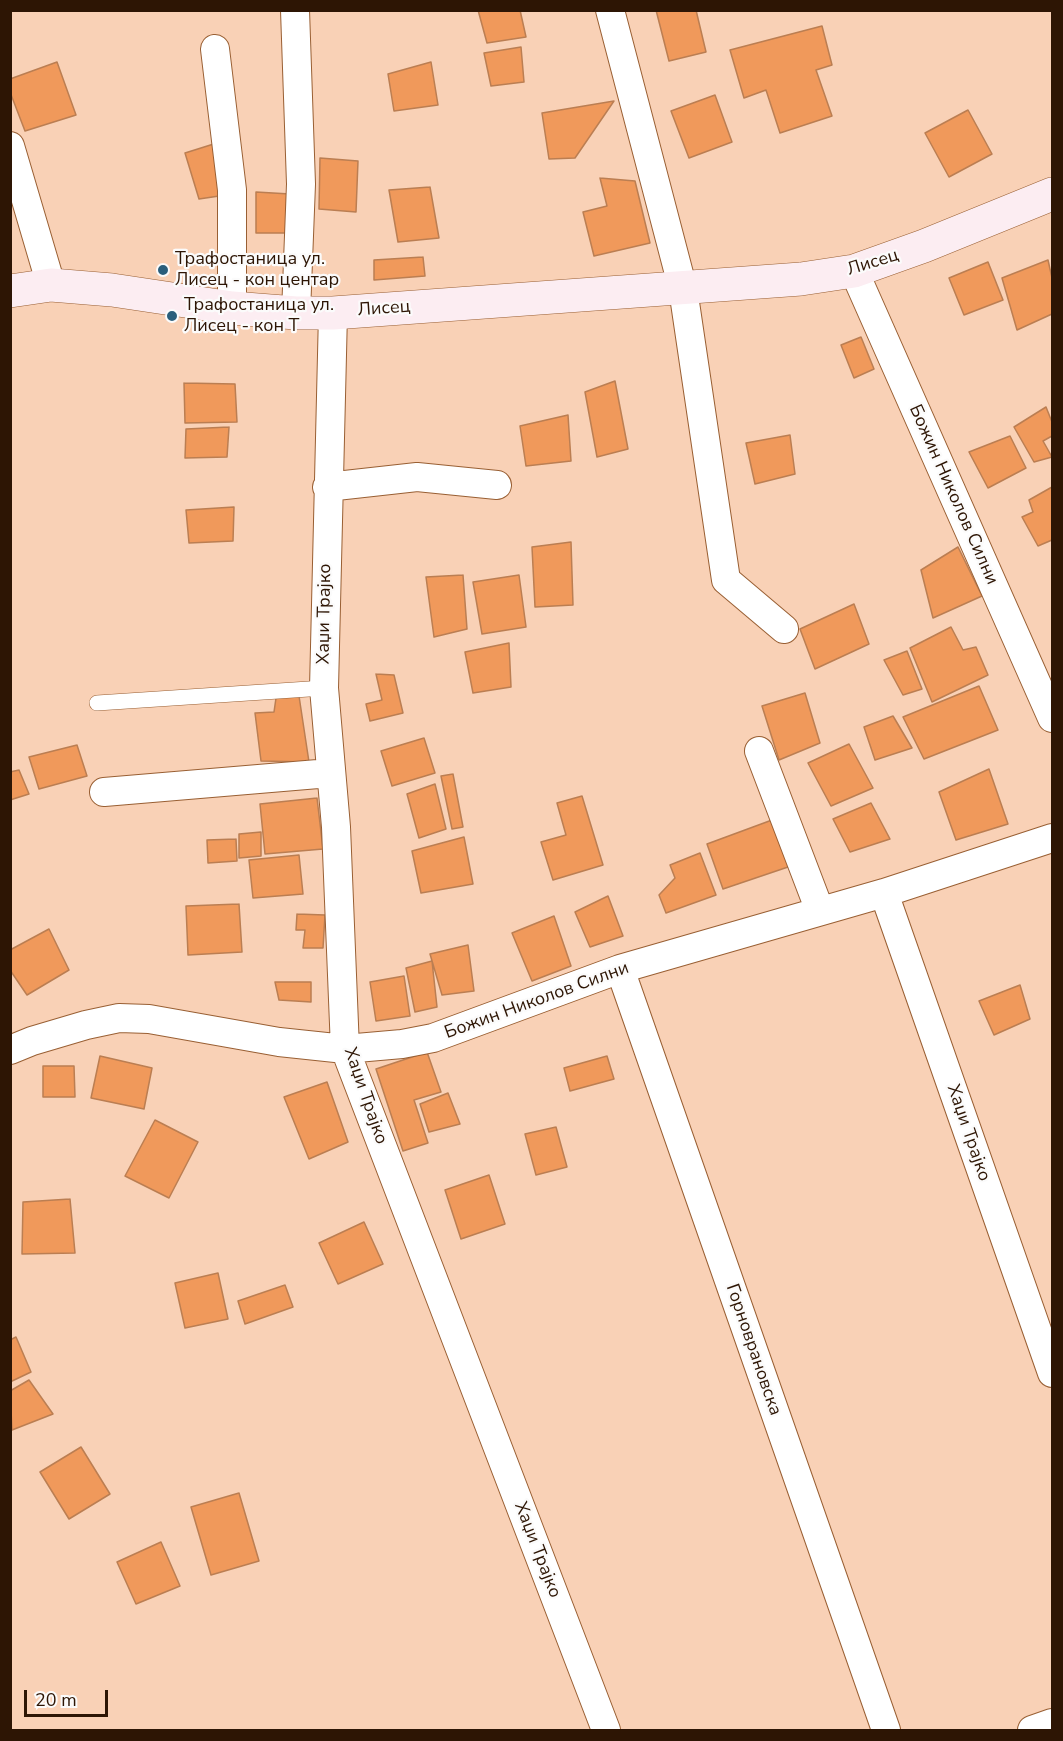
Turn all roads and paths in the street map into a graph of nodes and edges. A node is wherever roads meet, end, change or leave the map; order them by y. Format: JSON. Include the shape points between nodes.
{"nodes":[{"id":1,"x":295,"y":10,"type":"edge"},
{"id":2,"x":610,"y":10,"type":"edge"},
{"id":3,"x":215,"y":49,"type":"dead end"},
{"id":4,"x":10,"y":147,"type":"edge"},
{"id":5,"x":1053,"y":194,"type":"edge"},
{"id":6,"x":854,"y":271,"type":"junction"},
{"id":7,"x":51,"y":285,"type":"junction"},
{"id":8,"x":683,"y":289,"type":"junction"},
{"id":9,"x":10,"y":291,"type":"edge"},
{"id":10,"x":232,"y":308,"type":"junction"},
{"id":11,"x":296,"y":313,"type":"junction"},
{"id":12,"x":333,"y":313,"type":"junction"},
{"id":13,"x":497,"y":485,"type":"dead end"},
{"id":14,"x":327,"y":488,"type":"junction"},
{"id":15,"x":784,"y":629,"type":"dead end"},
{"id":16,"x":324,"y":688,"type":"junction"},
{"id":17,"x":97,"y":703,"type":"dead end"},
{"id":18,"x":1053,"y":718,"type":"edge"},
{"id":19,"x":759,"y":751,"type":"dead end"},
{"id":20,"x":330,"y":773,"type":"junction"},
{"id":21,"x":105,"y":792,"type":"dead end"},
{"id":22,"x":1053,"y":838,"type":"edge"},
{"id":23,"x":884,"y":893,"type":"junction"},
{"id":24,"x":820,"y":911,"type":"junction"},
{"id":25,"x":620,"y":969,"type":"junction"},
{"id":26,"x":345,"y":1049,"type":"junction"},
{"id":27,"x":10,"y":1050,"type":"edge"},
{"id":28,"x":1053,"y":1373,"type":"edge"},
{"id":29,"x":1053,"y":1723,"type":"edge"},
{"id":30,"x":606,"y":1731,"type":"edge"},
{"id":31,"x":886,"y":1731,"type":"edge"},
{"id":32,"x":1032,"y":1731,"type":"edge"}],
"edges":[{"from":1,"to":11,"type":"street","via":[[301,184]]},
{"from":2,"to":8,"type":"street"},
{"from":3,"to":10,"type":"street","via":[[232,190]]},
{"from":4,"to":7,"type":"street"},
{"from":5,"to":6,"type":"street","name":"Лисец"},
{"from":6,"to":8,"type":"street","name":"Лисец"},
{"from":6,"to":18,"type":"street","name":"Божин Николов Силни"},
{"from":7,"to":9,"type":"street","name":"Лисец"},
{"from":7,"to":10,"type":"street","name":"Лисец"},
{"from":8,"to":12,"type":"street","name":"Лисец"},
{"from":8,"to":15,"type":"street","via":[[726,580]]},
{"from":10,"to":11,"type":"street","name":"Лисец"},
{"from":11,"to":12,"type":"street","name":"Лисец"},
{"from":12,"to":14,"type":"street","name":"Хаџи Трајко"},
{"from":13,"to":14,"type":"street","via":[[417,477]]},
{"from":14,"to":16,"type":"street","name":"Хаџи Трајко"},
{"from":16,"to":17,"type":"lane"},
{"from":16,"to":20,"type":"street","name":"Хаџи Трајко"},
{"from":19,"to":24,"type":"street"},
{"from":20,"to":21,"type":"street"},
{"from":20,"to":26,"type":"street","name":"Хаџи Трајко","via":[[336,827]]},
{"from":22,"to":23,"type":"street","name":"Божин Николов Силни"},
{"from":23,"to":24,"type":"street","name":"Божин Николов Силни"},
{"from":23,"to":28,"type":"street","name":"Хаџи Трајко"},
{"from":24,"to":25,"type":"street","name":"Божин Николов Силни"},
{"from":25,"to":26,"type":"street","name":"Божин Николов Силни","via":[[433,1038]]},
{"from":25,"to":31,"type":"street","name":"Горноврановска"},
{"from":26,"to":27,"type":"street","name":"Божин Николов Силни","via":[[279,1042],[149,1019],[119,1018]]},
{"from":26,"to":30,"type":"street","name":"Хаџи Трајко"},
{"from":29,"to":32,"type":"street"}]}
